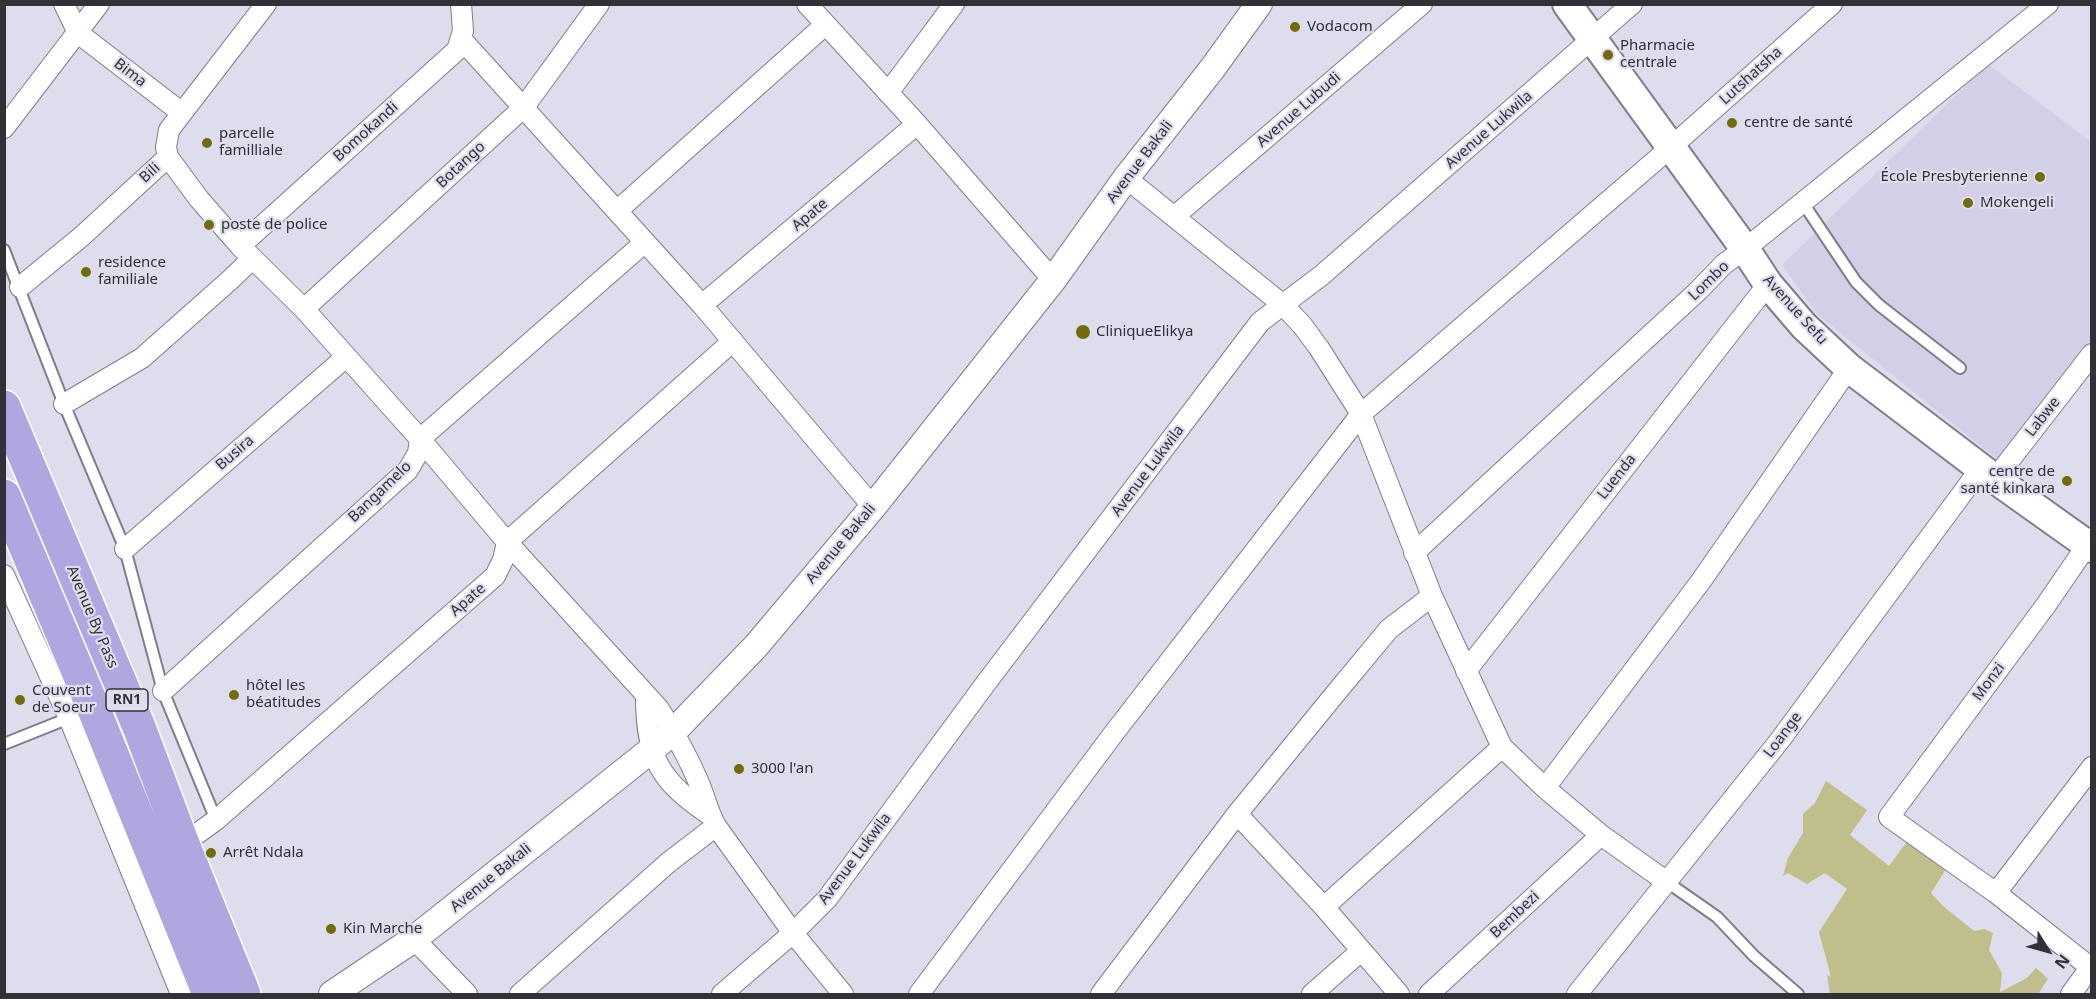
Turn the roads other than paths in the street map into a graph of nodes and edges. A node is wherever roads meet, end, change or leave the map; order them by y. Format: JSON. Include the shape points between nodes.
{"nodes":[{"id":1,"x":64,"y":4,"type":"edge"},
{"id":2,"x":99,"y":4,"type":"edge"},
{"id":3,"x":266,"y":4,"type":"edge"},
{"id":4,"x":461,"y":4,"type":"edge"},
{"id":5,"x":599,"y":4,"type":"edge"},
{"id":6,"x":807,"y":4,"type":"edge"},
{"id":7,"x":954,"y":4,"type":"edge"},
{"id":8,"x":1259,"y":4,"type":"edge"},
{"id":9,"x":1422,"y":4,"type":"edge"},
{"id":10,"x":1567,"y":4,"type":"edge"},
{"id":11,"x":1632,"y":4,"type":"edge"},
{"id":12,"x":1832,"y":4,"type":"edge"},
{"id":13,"x":2048,"y":4,"type":"edge"},
{"id":14,"x":825,"y":25,"type":"junction"},
{"id":15,"x":78,"y":33,"type":"junction"},
{"id":16,"x":462,"y":40,"type":"junction"},
{"id":17,"x":1592,"y":40,"type":"junction"},
{"id":18,"x":888,"y":93,"type":"junction"},
{"id":19,"x":524,"y":106,"type":"junction"},
{"id":20,"x":182,"y":113,"type":"junction"},
{"id":21,"x":917,"y":124,"type":"junction"},
{"id":22,"x":4,"y":128,"type":"edge"},
{"id":23,"x":1670,"y":148,"type":"junction"},
{"id":24,"x":168,"y":157,"type":"junction"},
{"id":25,"x":1126,"y":178,"type":"junction"},
{"id":26,"x":1803,"y":203,"type":"junction"},
{"id":27,"x":618,"y":210,"type":"junction"},
{"id":28,"x":1175,"y":216,"type":"junction"},
{"id":29,"x":644,"y":243,"type":"junction"},
{"id":30,"x":1745,"y":249,"type":"junction"},
{"id":31,"x":4,"y":250,"type":"edge"},
{"id":32,"x":246,"y":252,"type":"junction"},
{"id":33,"x":1053,"y":280,"type":"junction"},
{"id":34,"x":1768,"y":284,"type":"junction"},
{"id":35,"x":20,"y":287,"type":"junction"},
{"id":36,"x":1282,"y":304,"type":"junction"},
{"id":37,"x":702,"y":305,"type":"junction"},
{"id":38,"x":304,"y":309,"type":"junction"},
{"id":39,"x":733,"y":341,"type":"junction"},
{"id":40,"x":2091,"y":354,"type":"edge"},
{"id":41,"x":346,"y":357,"type":"junction"},
{"id":42,"x":1849,"y":368,"type":"junction"},
{"id":43,"x":1960,"y":368,"type":"dead end"},
{"id":44,"x":64,"y":404,"type":"junction"},
{"id":45,"x":4,"y":407,"type":"edge"},
{"id":46,"x":1361,"y":414,"type":"junction"},
{"id":47,"x":420,"y":439,"type":"junction"},
{"id":48,"x":1988,"y":474,"type":"junction"},
{"id":49,"x":4,"y":496,"type":"edge"},
{"id":50,"x":873,"y":507,"type":"junction"},
{"id":51,"x":507,"y":542,"type":"junction"},
{"id":52,"x":2090,"y":544,"type":"edge"},
{"id":53,"x":125,"y":549,"type":"junction"},
{"id":54,"x":1414,"y":553,"type":"junction"},
{"id":55,"x":5,"y":579,"type":"edge"},
{"id":56,"x":1432,"y":596,"type":"junction"},
{"id":57,"x":1466,"y":671,"type":"junction"},
{"id":58,"x":163,"y":691,"type":"junction"},
{"id":59,"x":123,"y":693,"type":"junction"},
{"id":60,"x":646,"y":697,"type":"junction"},
{"id":61,"x":81,"y":712,"type":"junction"},
{"id":62,"x":674,"y":731,"type":"junction"},
{"id":63,"x":4,"y":744,"type":"edge"},
{"id":64,"x":1502,"y":747,"type":"junction"},
{"id":65,"x":651,"y":750,"type":"junction"},
{"id":66,"x":2091,"y":766,"type":"edge"},
{"id":67,"x":1545,"y":788,"type":"junction"},
{"id":68,"x":1237,"y":814,"type":"junction"},
{"id":69,"x":216,"y":820,"type":"junction"},
{"id":70,"x":713,"y":821,"type":"junction"},
{"id":71,"x":1601,"y":835,"type":"junction"},
{"id":72,"x":183,"y":844,"type":"junction"},
{"id":73,"x":1667,"y":882,"type":"junction"},
{"id":74,"x":1996,"y":892,"type":"junction"},
{"id":75,"x":1324,"y":907,"type":"junction"},
{"id":76,"x":793,"y":933,"type":"junction"},
{"id":77,"x":414,"y":939,"type":"junction"},
{"id":78,"x":1361,"y":951,"type":"junction"},
{"id":79,"x":2091,"y":966,"type":"edge"},
{"id":80,"x":181,"y":994,"type":"edge"},
{"id":81,"x":209,"y":994,"type":"edge"},
{"id":82,"x":244,"y":994,"type":"edge"},
{"id":83,"x":332,"y":994,"type":"edge"},
{"id":84,"x":467,"y":994,"type":"edge"},
{"id":85,"x":520,"y":994,"type":"edge"},
{"id":86,"x":722,"y":994,"type":"edge"},
{"id":87,"x":843,"y":994,"type":"edge"},
{"id":88,"x":919,"y":994,"type":"edge"},
{"id":89,"x":1101,"y":994,"type":"edge"},
{"id":90,"x":1312,"y":994,"type":"edge"},
{"id":91,"x":1400,"y":994,"type":"edge"},
{"id":92,"x":1429,"y":994,"type":"edge"},
{"id":93,"x":1577,"y":994,"type":"edge"},
{"id":94,"x":1798,"y":994,"type":"edge"},
{"id":95,"x":2071,"y":994,"type":"edge"}],
"edges":[{"from":1,"to":15,"type":"street","name":"Bima"},
{"from":2,"to":15,"type":"street"},
{"from":3,"to":20,"type":"street","name":"Bili"},
{"from":4,"to":16,"type":"street"},
{"from":5,"to":19,"type":"street","name":"Botango"},
{"from":6,"to":14,"type":"street"},
{"from":7,"to":18,"type":"street"},
{"from":8,"to":25,"type":"street","name":"Avenue Bakali"},
{"from":9,"to":28,"type":"street","name":"Avenue Lubudi"},
{"from":10,"to":17,"type":"main road","name":"Avenue Sefu"},
{"from":11,"to":17,"type":"street","name":"Avenue Lukwila"},
{"from":12,"to":23,"type":"street","name":"Lutshatsha"},
{"from":13,"to":26,"type":"street","name":"Lombo"},
{"from":14,"to":18,"type":"street"},
{"from":14,"to":27,"type":"street"},
{"from":15,"to":20,"type":"street","name":"Bima"},
{"from":15,"to":22,"type":"street"},
{"from":16,"to":19,"type":"street"},
{"from":16,"to":32,"type":"street","name":"Bomokandi","via":[[457,50]]},
{"from":17,"to":23,"type":"main road","name":"Avenue Sefu"},
{"from":17,"to":36,"type":"street","name":"Avenue Lukwila","via":[[1322,275]]},
{"from":18,"to":21,"type":"street"},
{"from":19,"to":27,"type":"street"},
{"from":19,"to":38,"type":"street","name":"Botango"},
{"from":20,"to":24,"type":"street","name":"Bili","via":[[169,130]]},
{"from":21,"to":33,"type":"street"},
{"from":21,"to":37,"type":"street","name":"Apate"},
{"from":23,"to":30,"type":"main road","name":"Avenue Sefu"},
{"from":23,"to":46,"type":"street","name":"Lutshatsha"},
{"from":24,"to":32,"type":"street","via":[[199,200]]},
{"from":24,"to":35,"type":"street","name":"Bili"},
{"from":25,"to":28,"type":"street"},
{"from":25,"to":33,"type":"street","name":"Avenue Bakali"},
{"from":26,"to":30,"type":"street","name":"Lombo"},
{"from":26,"to":43,"type":"lane","via":[[1856,282],[1879,305]]},
{"from":27,"to":29,"type":"street"},
{"from":28,"to":36,"type":"street"},
{"from":29,"to":37,"type":"street"},
{"from":29,"to":47,"type":"street","name":"Bangamelo"},
{"from":30,"to":34,"type":"main road","name":"Avenue Sefu"},
{"from":30,"to":54,"type":"street","name":"Lombo","via":[[1724,264]]},
{"from":31,"to":35,"type":"lane"},
{"from":32,"to":38,"type":"street"},
{"from":32,"to":44,"type":"street","name":"Bomokandi","via":[[231,280],[142,358]]},
{"from":33,"to":50,"type":"street","name":"Avenue Bakali"},
{"from":34,"to":42,"type":"main road","name":"Avenue Sefu","via":[[1804,326]]},
{"from":34,"to":57,"type":"street","name":"Luenda"},
{"from":35,"to":44,"type":"lane"},
{"from":36,"to":46,"type":"street","via":[[1319,348]]},
{"from":36,"to":76,"type":"street","name":"Avenue Lukwila","via":[[1260,322],[827,899]]},
{"from":37,"to":39,"type":"street"},
{"from":38,"to":41,"type":"street"},
{"from":39,"to":50,"type":"street"},
{"from":39,"to":51,"type":"street"},
{"from":40,"to":48,"type":"street","name":"Labwe"},
{"from":41,"to":47,"type":"street"},
{"from":41,"to":53,"type":"street","name":"Busira"},
{"from":42,"to":48,"type":"main road","name":"Avenue Sefu"},
{"from":42,"to":67,"type":"street","via":[[1701,581]]},
{"from":44,"to":53,"type":"lane"},
{"from":45,"to":59,"type":"highway","name":"Avenue By Pass","number":"RN1"},
{"from":46,"to":54,"type":"street"},
{"from":46,"to":88,"type":"street","name":"Lutshatsha"},
{"from":47,"to":51,"type":"street"},
{"from":47,"to":58,"type":"street","name":"Bangamelo","via":[[418,453],[408,470]]},
{"from":48,"to":52,"type":"main road","name":"Avenue Sefu"},
{"from":48,"to":73,"type":"street","name":"Loange"},
{"from":49,"to":61,"type":"highway","number":"RN1"},
{"from":50,"to":62,"type":"street","name":"Avenue Bakali","via":[[756,645]]},
{"from":51,"to":60,"type":"street"},
{"from":51,"to":69,"type":"street","name":"Apate","via":[[495,576]]},
{"from":52,"to":74,"type":"street","name":"Monzi","via":[[1889,817]]},
{"from":53,"to":58,"type":"lane"},
{"from":54,"to":56,"type":"street"},
{"from":55,"to":61,"type":"street"},
{"from":56,"to":57,"type":"street"},
{"from":56,"to":68,"type":"street","via":[[1389,629]]},
{"from":57,"to":64,"type":"street"},
{"from":58,"to":69,"type":"lane"},
{"from":59,"to":61,"type":"street"},
{"from":59,"to":72,"type":"highway","name":"Avenue By Pass","number":"RN1"},
{"from":60,"to":62,"type":"street"},
{"from":60,"to":65,"type":"street"},
{"from":61,"to":63,"type":"lane"},
{"from":61,"to":80,"type":"street"},
{"from":61,"to":81,"type":"highway","number":"RN1"},
{"from":62,"to":65,"type":"street","name":"Avenue Bakali"},
{"from":62,"to":70,"type":"street"},
{"from":64,"to":67,"type":"street"},
{"from":64,"to":75,"type":"street"},
{"from":65,"to":70,"type":"street","via":[[669,783]]},
{"from":65,"to":77,"type":"street","name":"Avenue Bakali"},
{"from":66,"to":74,"type":"street"},
{"from":67,"to":71,"type":"street"},
{"from":68,"to":75,"type":"street"},
{"from":68,"to":89,"type":"street"},
{"from":69,"to":72,"type":"street","name":"Apate"},
{"from":70,"to":76,"type":"street"},
{"from":70,"to":85,"type":"street"},
{"from":71,"to":73,"type":"street"},
{"from":71,"to":92,"type":"street","name":"Bembezi"},
{"from":72,"to":82,"type":"highway","name":"Avenue By Pass","number":"RN1"},
{"from":73,"to":93,"type":"street","name":"Loange"},
{"from":73,"to":94,"type":"lane","via":[[1717,917]]},
{"from":74,"to":79,"type":"street"},
{"from":75,"to":78,"type":"street"},
{"from":76,"to":86,"type":"street","name":"Avenue Lukwila"},
{"from":76,"to":87,"type":"street"},
{"from":77,"to":83,"type":"street","name":"Avenue Bakali"},
{"from":77,"to":84,"type":"street"},
{"from":78,"to":90,"type":"street"},
{"from":78,"to":91,"type":"street"},
{"from":79,"to":95,"type":"street"}]}
